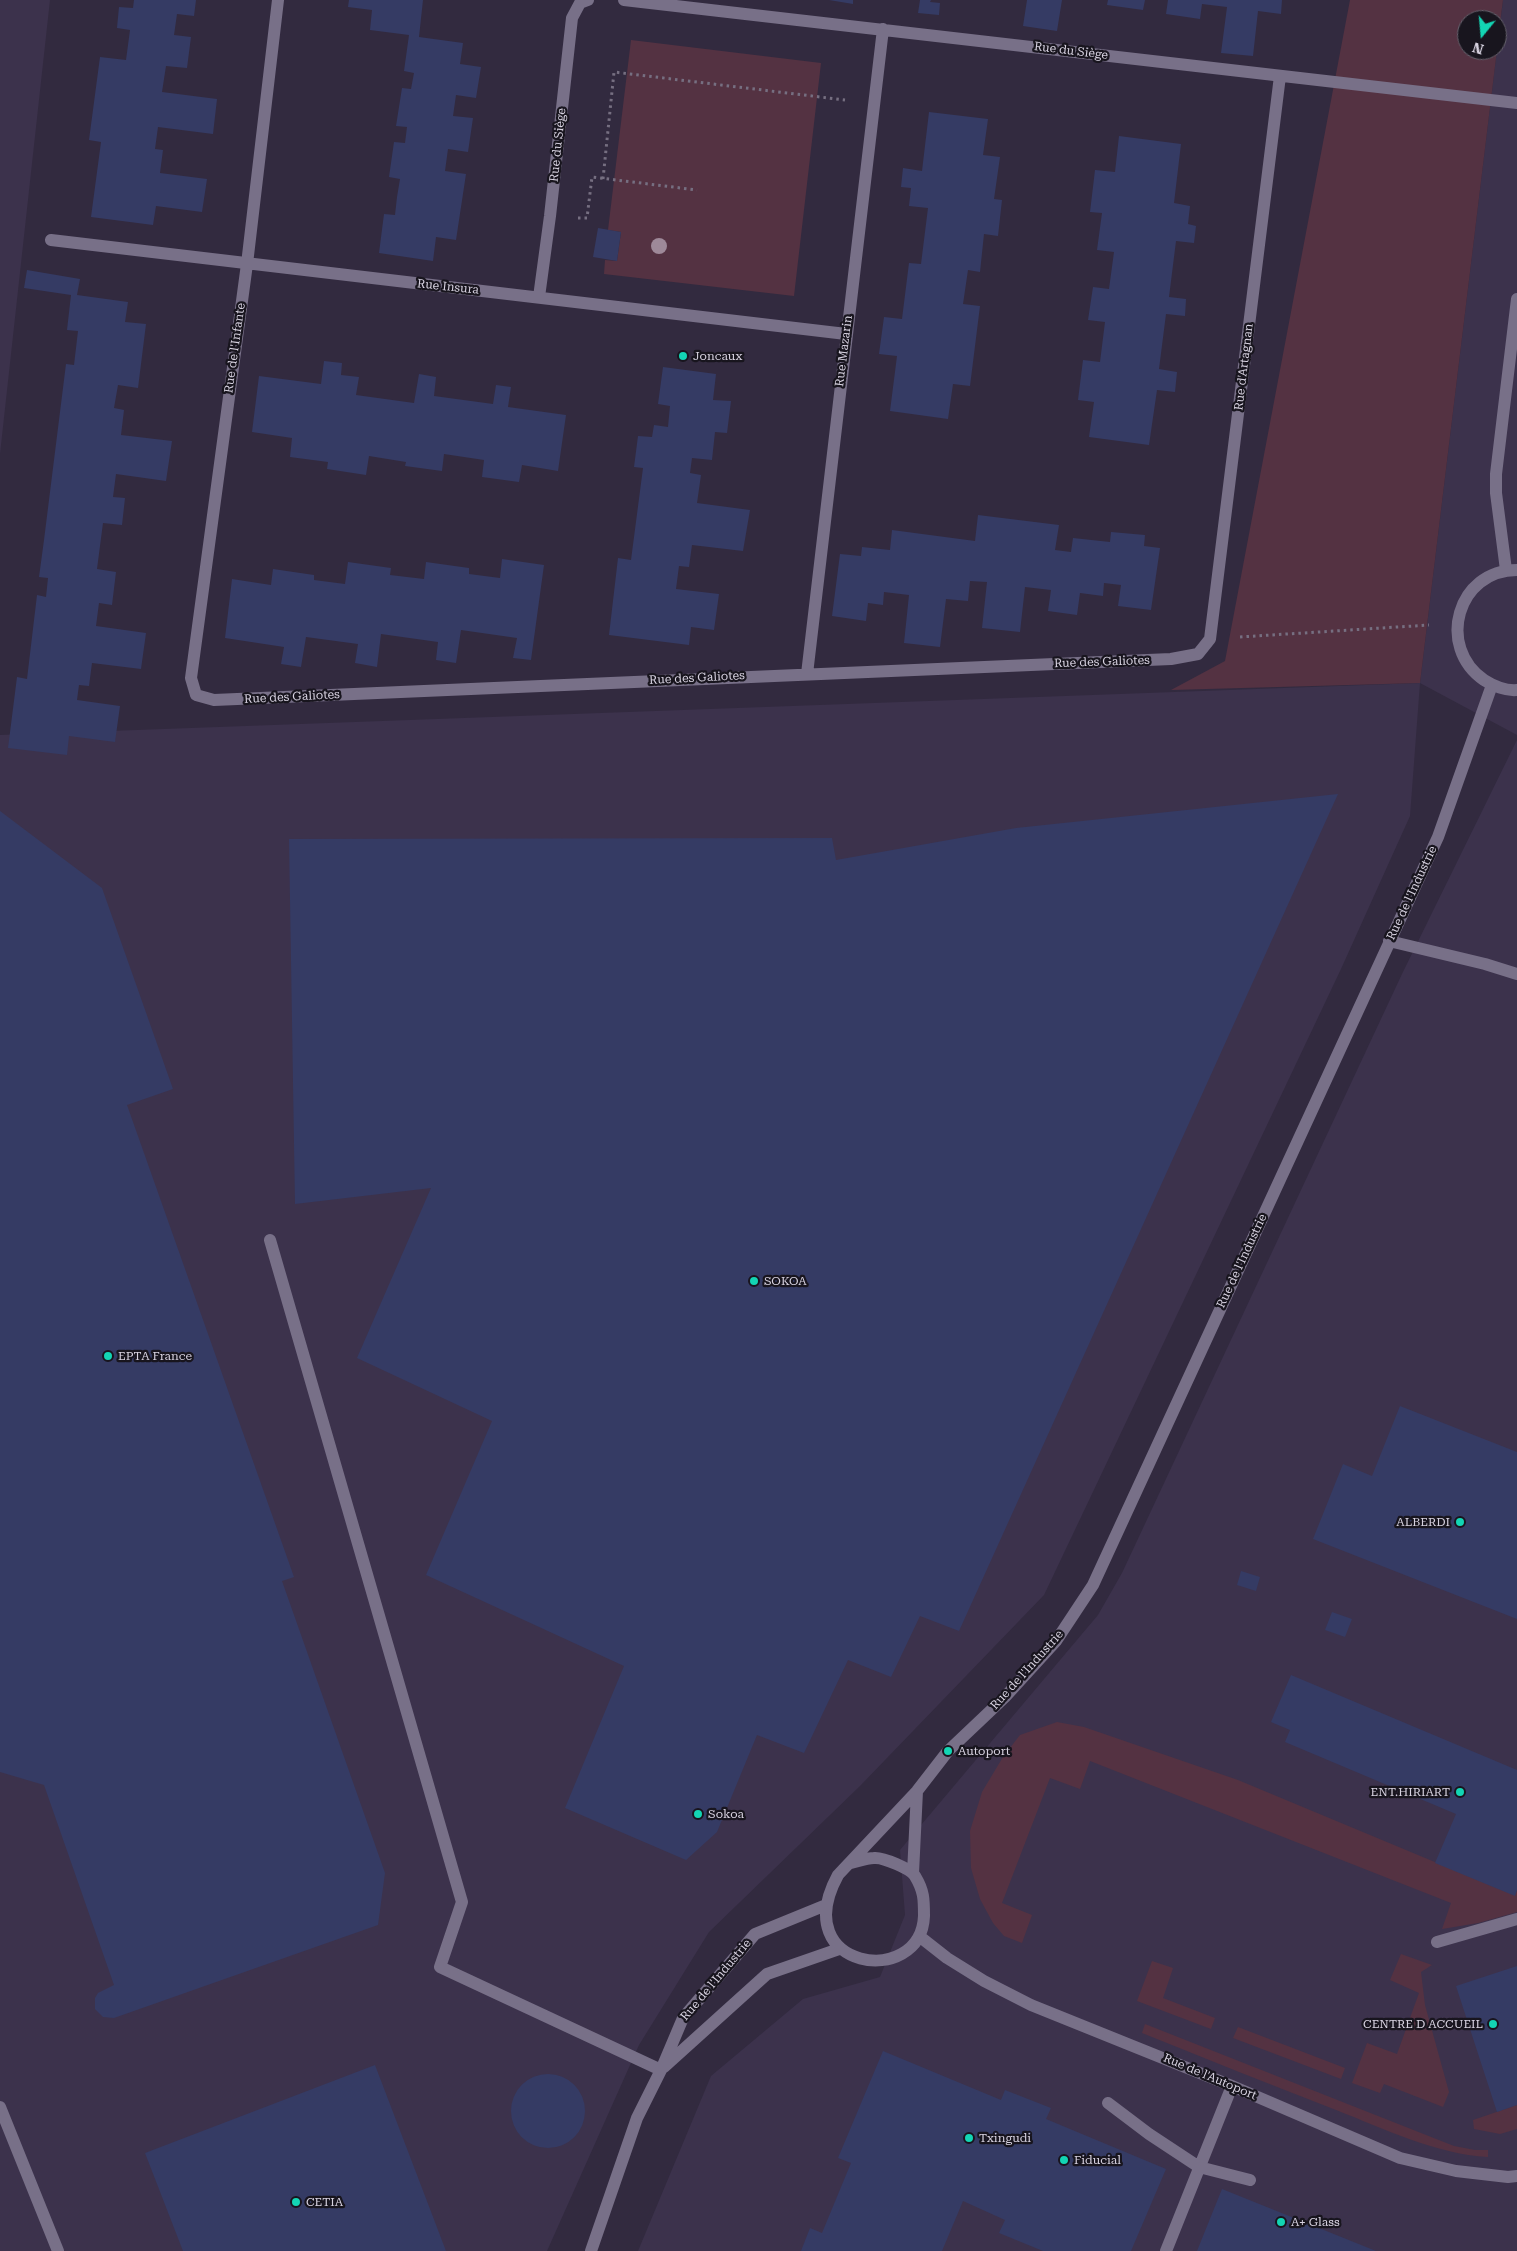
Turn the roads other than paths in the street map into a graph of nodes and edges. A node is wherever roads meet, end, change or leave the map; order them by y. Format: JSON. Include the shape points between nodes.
{"nodes":[{"id":1,"x":278,"y":0,"type":"edge"},
{"id":2,"x":588,"y":0,"type":"edge"},
{"id":3,"x":624,"y":0,"type":"edge"},
{"id":4,"x":883,"y":29,"type":"junction"},
{"id":5,"x":1280,"y":76,"type":"junction"},
{"id":6,"x":1517,"y":103,"type":"edge"},
{"id":7,"x":51,"y":240,"type":"dead end"},
{"id":8,"x":247,"y":264,"type":"junction"},
{"id":9,"x":539,"y":297,"type":"junction"},
{"id":10,"x":1517,"y":300,"type":"edge"},
{"id":11,"x":846,"y":334,"type":"junction"},
{"id":12,"x":1512,"y":570,"type":"edge"},
{"id":13,"x":1198,"y":654,"type":"joint"},
{"id":14,"x":807,"y":674,"type":"junction"},
{"id":15,"x":1492,"y":685,"type":"junction"},
{"id":16,"x":1517,"y":690,"type":"edge"},
{"id":17,"x":196,"y":695,"type":"joint"},
{"id":18,"x":1389,"y":941,"type":"junction"},
{"id":19,"x":1517,"y":974,"type":"edge"},
{"id":20,"x":270,"y":1240,"type":"dead end"},
{"id":21,"x":917,"y":1791,"type":"junction"},
{"id":22,"x":852,"y":1863,"type":"junction"},
{"id":23,"x":913,"y":1873,"type":"junction"},
{"id":24,"x":826,"y":1905,"type":"junction"},
{"id":25,"x":1517,"y":1919,"type":"edge"},
{"id":26,"x":919,"y":1936,"type":"junction"},
{"id":27,"x":1437,"y":1942,"type":"dead end"},
{"id":28,"x":839,"y":1949,"type":"junction"},
{"id":29,"x":661,"y":2070,"type":"junction"},
{"id":30,"x":1232,"y":2086,"type":"junction"},
{"id":31,"x":1108,"y":2103,"type":"dead end"},
{"id":32,"x":0,"y":2107,"type":"edge"},
{"id":33,"x":1199,"y":2167,"type":"junction"},
{"id":34,"x":1517,"y":2176,"type":"edge"},
{"id":35,"x":1250,"y":2180,"type":"dead end"},
{"id":36,"x":58,"y":2251,"type":"edge"},
{"id":37,"x":591,"y":2251,"type":"edge"},
{"id":38,"x":1166,"y":2251,"type":"edge"}],
"edges":[{"from":1,"to":8,"type":"street","name":"Rue de l'Infante"},
{"from":2,"to":9,"type":"street","name":"Rue du Siège","via":[[580,3],[572,18]]},
{"from":3,"to":4,"type":"street","name":"Rue du Siège"},
{"from":4,"to":5,"type":"street","name":"Rue du Siège"},
{"from":4,"to":11,"type":"street","name":"Rue Mazarin"},
{"from":5,"to":6,"type":"street","name":"Rue du Siège"},
{"from":5,"to":13,"type":"street","name":"Rue d'Artagnan","via":[[1210,639]]},
{"from":7,"to":8,"type":"street","name":"Rue Insura"},
{"from":8,"to":9,"type":"street","name":"Rue Insura"},
{"from":8,"to":17,"type":"street","name":"Rue de l'Infante","via":[[191,678]]},
{"from":9,"to":11,"type":"street","name":"Rue Insura"},
{"from":10,"to":12,"type":"street","via":[[1496,474],[1496,493]]},
{"from":11,"to":14,"type":"street","name":"Rue Mazarin"},
{"from":12,"to":15,"type":"street","via":[[1488,576],[1473,588],[1462,604],[1457,623],[1464,660]]},
{"from":13,"to":14,"type":"street","name":"Rue des Galiotes","via":[[1161,660]]},
{"from":14,"to":17,"type":"street","name":"Rue des Galiotes","via":[[214,700]]},
{"from":15,"to":16,"type":"street"},
{"from":15,"to":18,"type":"street","name":"Rue de l'Industrie","via":[[1438,837]]},
{"from":18,"to":19,"type":"street"},
{"from":18,"to":21,"type":"street","name":"Rue de l'Industrie","via":[[1093,1585],[1056,1641],[1005,1697],[948,1751]]},
{"from":20,"to":29,"type":"street","via":[[462,1902],[440,1967]]},
{"from":21,"to":22,"type":"street","name":"Rue de l'Industrie"},
{"from":21,"to":23,"type":"street"},
{"from":22,"to":23,"type":"street","via":[[875,1858]]},
{"from":22,"to":24,"type":"street","name":"Rue de l'Industrie","via":[[838,1875]]},
{"from":23,"to":26,"type":"street","via":[[923,1890],[923,1922]]},
{"from":24,"to":28,"type":"street","name":"Rue de l'Industrie","via":[[829,1933]]},
{"from":24,"to":29,"type":"street","name":"Rue de l'Industrie","via":[[755,1934],[683,2018]]},
{"from":25,"to":27,"type":"street"},
{"from":26,"to":28,"type":"street","via":[[903,1953],[880,1962],[864,1960]]},
{"from":26,"to":30,"type":"street","name":"Rue de l'Autoport","via":[[984,1981],[1031,2005]]},
{"from":28,"to":29,"type":"street","name":"Rue de l'Industrie","via":[[767,1974]]},
{"from":29,"to":37,"type":"street","name":"Rue de l'Industrie","via":[[637,2118]]},
{"from":30,"to":33,"type":"street"},
{"from":30,"to":34,"type":"street","name":"Rue de l'Autoport","via":[[1400,2158],[1480,2175]]},
{"from":31,"to":33,"type":"street"},
{"from":32,"to":36,"type":"street"},
{"from":33,"to":35,"type":"street"},
{"from":33,"to":38,"type":"street"}]}
